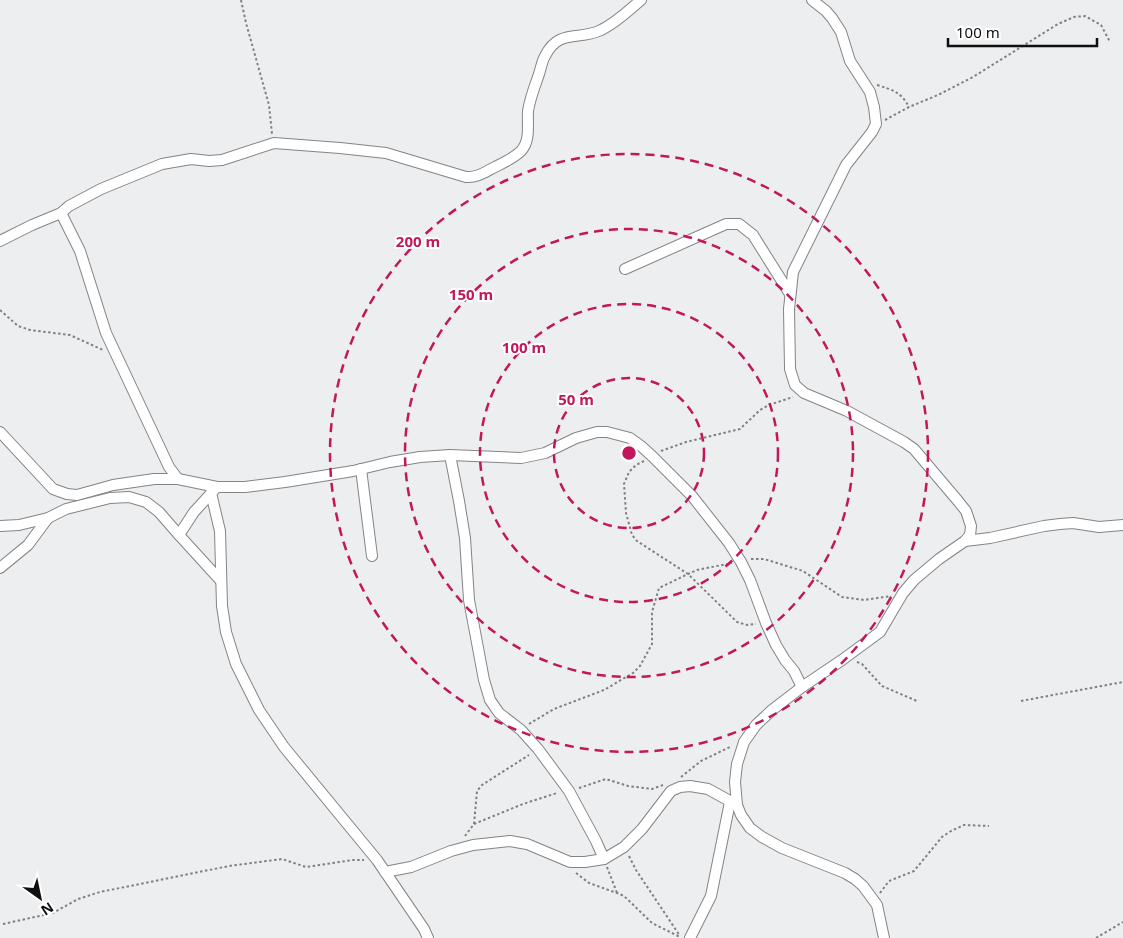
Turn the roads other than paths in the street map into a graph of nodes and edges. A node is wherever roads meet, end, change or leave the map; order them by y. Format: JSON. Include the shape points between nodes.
{"nodes":[{"id":1,"x":641,"y":0,"type":"edge"},
{"id":2,"x":812,"y":0,"type":"edge"},
{"id":3,"x":61,"y":214,"type":"junction"},
{"id":4,"x":0,"y":241,"type":"edge"},
{"id":5,"x":625,"y":269,"type":"dead end"},
{"id":6,"x":790,"y":294,"type":"junction"},
{"id":7,"x":0,"y":432,"type":"edge"},
{"id":8,"x":450,"y":455,"type":"junction"},
{"id":9,"x":361,"y":469,"type":"junction"},
{"id":10,"x":178,"y":479,"type":"junction"},
{"id":11,"x":214,"y":490,"type":"junction"},
{"id":12,"x":48,"y":518,"type":"junction"},
{"id":13,"x":970,"y":523,"type":"junction"},
{"id":14,"x":1123,"y":525,"type":"edge"},
{"id":15,"x":0,"y":526,"type":"edge"},
{"id":16,"x":179,"y":535,"type":"junction"},
{"id":17,"x":986,"y":539,"type":"junction"},
{"id":18,"x":964,"y":541,"type":"junction"},
{"id":19,"x":372,"y":556,"type":"dead end"},
{"id":20,"x":0,"y":568,"type":"edge"},
{"id":21,"x":220,"y":580,"type":"junction"},
{"id":22,"x":802,"y":687,"type":"junction"},
{"id":23,"x":734,"y":804,"type":"junction"},
{"id":24,"x":604,"y":859,"type":"junction"},
{"id":25,"x":385,"y":872,"type":"junction"},
{"id":26,"x":424,"y":935,"type":"edge"},
{"id":27,"x":684,"y":938,"type":"edge"},
{"id":28,"x":884,"y":938,"type":"edge"}],
"edges":[{"from":1,"to":3,"type":"street","via":[[608,27],[590,34],[567,36],[551,46],[544,57],[530,103],[524,147],[478,176],[466,177],[386,153],[274,143],[222,160],[191,159],[162,164],[101,190],[69,206]]},
{"from":2,"to":6,"type":"street","via":[[826,11],[840,32],[850,61],[870,92],[876,124],[846,165],[793,272]]},
{"from":3,"to":4,"type":"street"},
{"from":3,"to":10,"type":"street","via":[[80,251],[116,356],[169,467]]},
{"from":5,"to":6,"type":"street","via":[[726,224],[738,224],[753,235]]},
{"from":6,"to":13,"type":"street","via":[[790,369],[795,385],[804,393],[847,411],[914,449],[958,500]]},
{"from":7,"to":10,"type":"street","via":[[53,489],[67,494],[77,495],[130,482]]},
{"from":8,"to":9,"type":"street","via":[[420,456]]},
{"from":8,"to":22,"type":"street","via":[[521,458],[545,453],[597,432],[630,438],[692,496],[729,543],[750,580],[766,623]]},
{"from":8,"to":24,"type":"street","via":[[465,538],[469,600],[490,700],[498,713],[538,749],[569,791]]},
{"from":9,"to":11,"type":"street"},
{"from":9,"to":19,"type":"street"},
{"from":10,"to":11,"type":"street"},
{"from":11,"to":16,"type":"street"},
{"from":11,"to":21,"type":"street","via":[[220,531]]},
{"from":12,"to":15,"type":"street","via":[[19,526]]},
{"from":12,"to":16,"type":"street","via":[[66,509],[129,496],[146,502],[159,512]]},
{"from":12,"to":20,"type":"street","via":[[28,546]]},
{"from":13,"to":17,"type":"street"},
{"from":13,"to":18,"type":"street","via":[[970,535]]},
{"from":14,"to":17,"type":"street","via":[[1060,524]]},
{"from":16,"to":21,"type":"street"},
{"from":17,"to":18,"type":"street"},
{"from":18,"to":22,"type":"street","via":[[914,580],[880,632]]},
{"from":21,"to":25,"type":"street","via":[[226,632],[236,664],[259,710],[284,747]]},
{"from":22,"to":23,"type":"street","via":[[756,725],[744,742],[737,764]]},
{"from":23,"to":24,"type":"street","via":[[708,789],[680,787],[671,791],[624,847]]},
{"from":23,"to":27,"type":"street","via":[[711,896]]},
{"from":23,"to":28,"type":"street","via":[[750,828],[762,837],[854,878],[863,886],[877,905]]},
{"from":24,"to":25,"type":"street","via":[[570,862],[510,840],[473,845],[411,867]]},
{"from":25,"to":26,"type":"street"}]}
